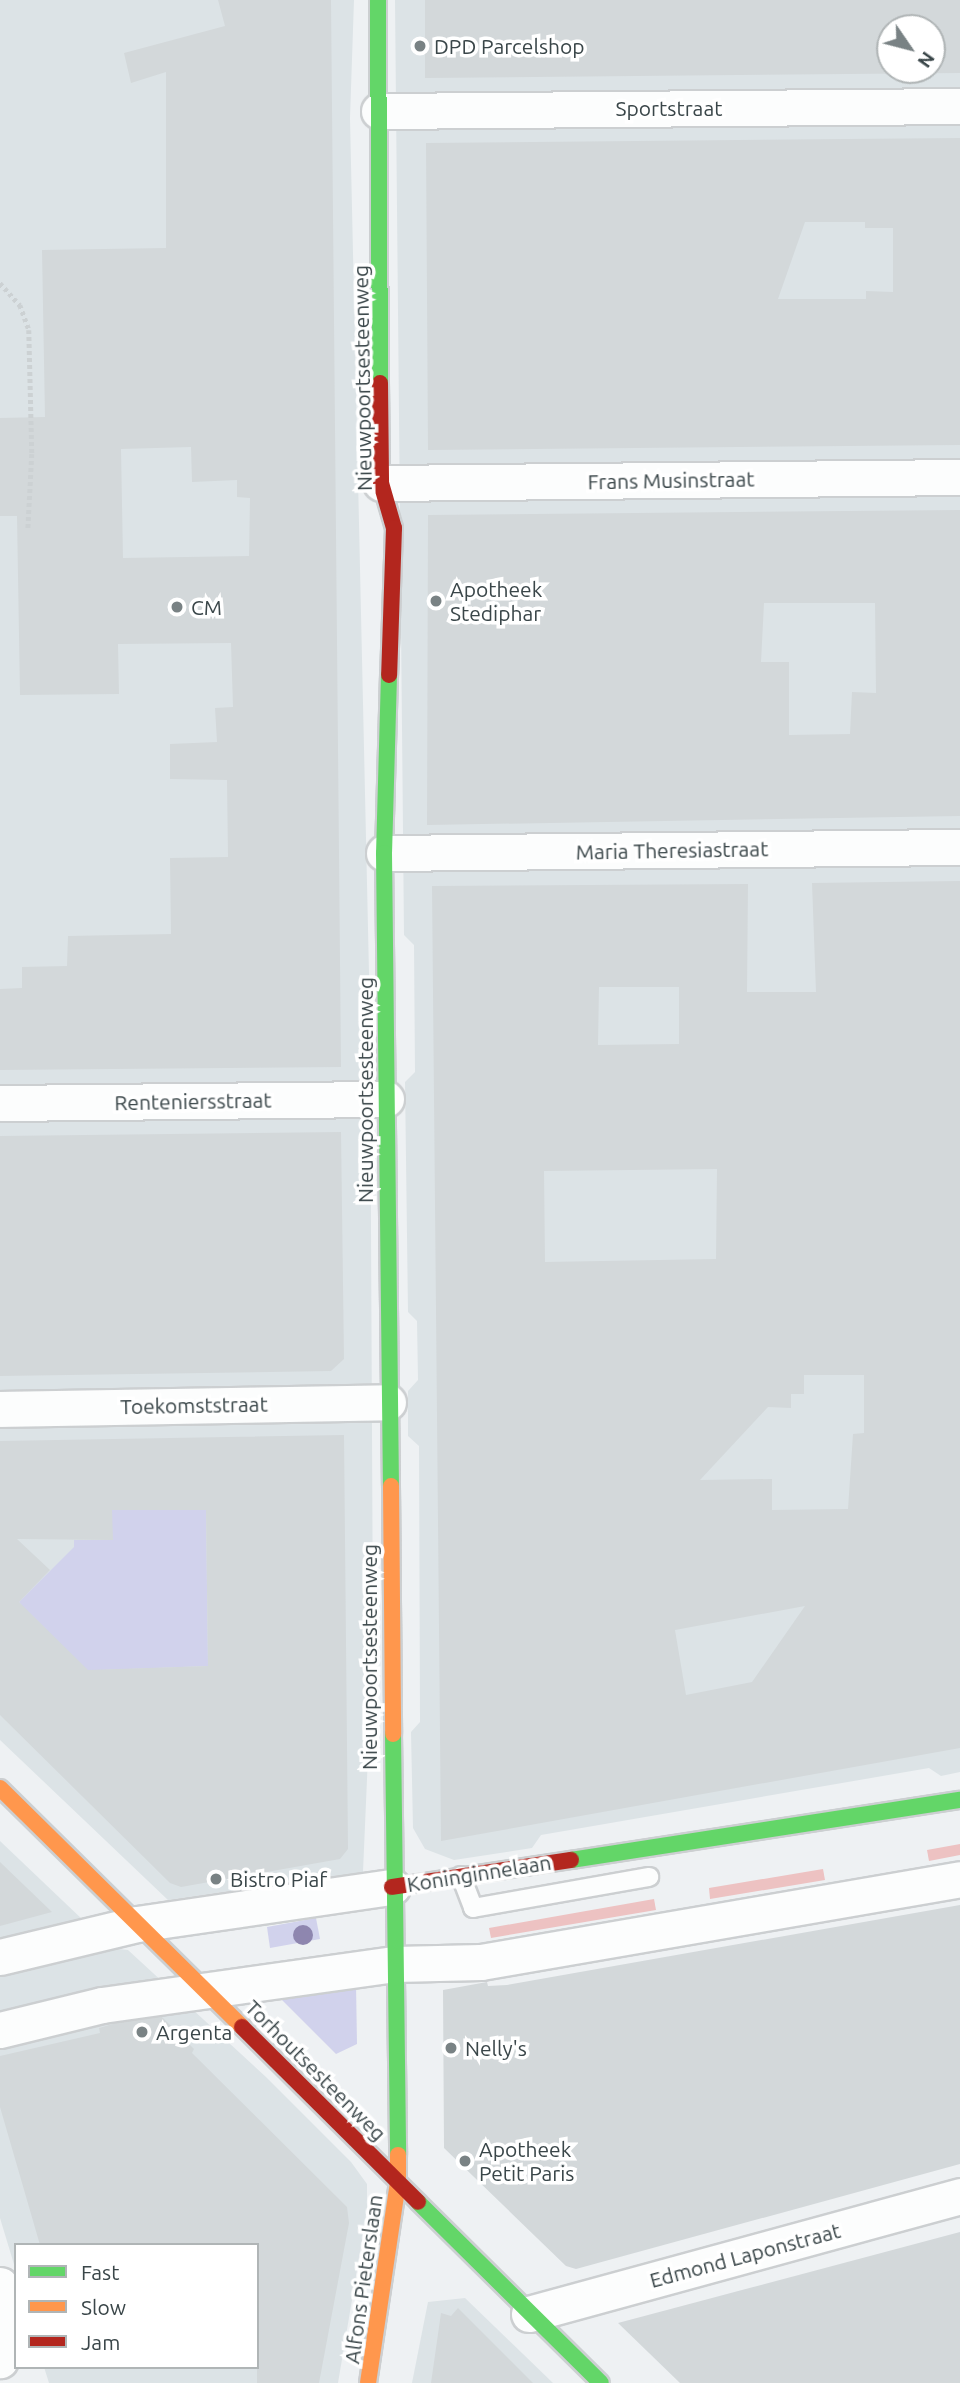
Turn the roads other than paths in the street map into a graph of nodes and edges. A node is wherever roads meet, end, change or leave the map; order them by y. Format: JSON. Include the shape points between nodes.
{"nodes":[{"id":1,"x":378,"y":0,"type":"edge"},
{"id":2,"x":960,"y":106,"type":"edge"},
{"id":3,"x":379,"y":111,"type":"junction"},
{"id":4,"x":960,"y":477,"type":"edge"},
{"id":5,"x":382,"y":483,"type":"junction"},
{"id":6,"x":960,"y":847,"type":"edge"},
{"id":7,"x":384,"y":853,"type":"junction"},
{"id":8,"x":386,"y":1099,"type":"junction"},
{"id":9,"x":0,"y":1103,"type":"edge"},
{"id":10,"x":388,"y":1402,"type":"junction"},
{"id":11,"x":0,"y":1409,"type":"edge"},
{"id":12,"x":0,"y":1788,"type":"edge"},
{"id":13,"x":960,"y":1800,"type":"edge"},
{"id":14,"x":461,"y":1876,"type":"junction"},
{"id":15,"x":649,"y":1877,"type":"dead end"},
{"id":16,"x":960,"y":1879,"type":"edge"},
{"id":17,"x":392,"y":1887,"type":"junction"},
{"id":18,"x":137,"y":1924,"type":"junction"},
{"id":19,"x":0,"y":1957,"type":"edge"},
{"id":20,"x":395,"y":1964,"type":"junction"},
{"id":21,"x":208,"y":1993,"type":"junction"},
{"id":22,"x":0,"y":2030,"type":"edge"},
{"id":23,"x":398,"y":2182,"type":"junction"},
{"id":24,"x":960,"y":2196,"type":"edge"},
{"id":25,"x":0,"y":2285,"type":"edge"},
{"id":26,"x":529,"y":2314,"type":"junction"},
{"id":27,"x":0,"y":2360,"type":"edge"},
{"id":28,"x":368,"y":2383,"type":"edge"},
{"id":29,"x":601,"y":2383,"type":"edge"}],
"edges":[{"from":1,"to":3,"type":"street","name":"Nieuwpoortsesteenweg"},
{"from":2,"to":3,"type":"street","name":"Sportstraat"},
{"from":3,"to":5,"type":"street","name":"Nieuwpoortsesteenweg"},
{"from":4,"to":5,"type":"street","name":"Frans Musinstraat"},
{"from":5,"to":7,"type":"street","name":"Nieuwpoortsesteenweg","via":[[394,528]]},
{"from":6,"to":7,"type":"street","name":"Maria Theresiastraat"},
{"from":7,"to":8,"type":"street","name":"Nieuwpoortsesteenweg"},
{"from":8,"to":9,"type":"street","name":"Renteniersstraat"},
{"from":8,"to":10,"type":"street","name":"Nieuwpoortsesteenweg"},
{"from":10,"to":11,"type":"street","name":"Toekomststraat"},
{"from":10,"to":17,"type":"street","name":"Nieuwpoortsesteenweg"},
{"from":12,"to":18,"type":"street","name":"Torhoutsesteenweg"},
{"from":13,"to":14,"type":"street","name":"Koninginnelaan"},
{"from":14,"to":15,"type":"lane","via":[[473,1908]]},
{"from":14,"to":17,"type":"street","name":"Koninginnelaan"},
{"from":16,"to":20,"type":"street","via":[[481,1962]]},
{"from":17,"to":18,"type":"street","name":"Koninginnelaan"},
{"from":17,"to":20,"type":"street","name":"Nieuwpoortsesteenweg"},
{"from":18,"to":19,"type":"street","name":"Koninginnelaan"},
{"from":18,"to":21,"type":"street","name":"Torhoutsesteenweg"},
{"from":20,"to":21,"type":"street"},
{"from":20,"to":23,"type":"street","name":"Nieuwpoortsesteenweg"},
{"from":21,"to":22,"type":"street","via":[[102,2005]]},
{"from":21,"to":23,"type":"street","name":"Torhoutsesteenweg"},
{"from":23,"to":26,"type":"street","name":"Torhoutsesteenweg"},
{"from":23,"to":28,"type":"street","name":"Alfons Pieterslaan"},
{"from":24,"to":26,"type":"street","name":"Edmond Laponstraat"},
{"from":25,"to":27,"type":"street","via":[[9,2339]]},
{"from":26,"to":29,"type":"street","name":"Torhoutsesteenweg"}]}
